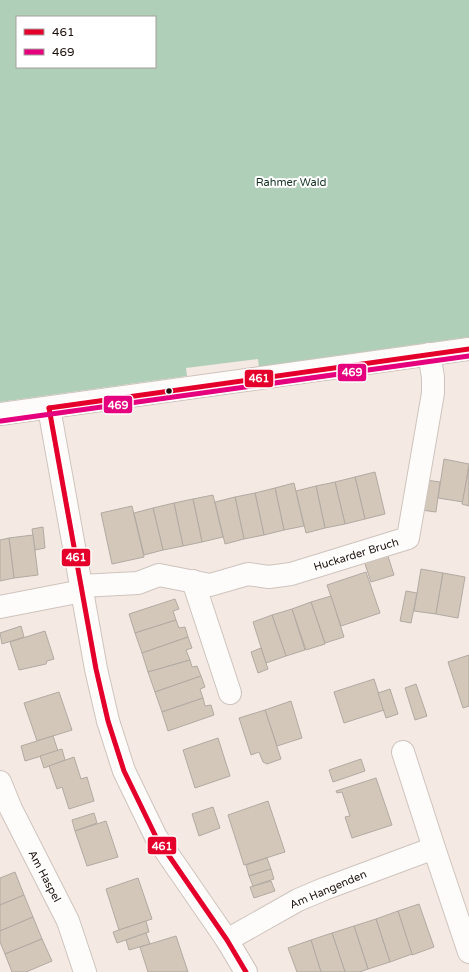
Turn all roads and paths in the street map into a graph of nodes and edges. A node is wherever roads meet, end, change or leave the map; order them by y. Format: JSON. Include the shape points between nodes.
{"nodes":[{"id":1,"x":469,"y":349,"type":"edge"},
{"id":2,"x":429,"y":354,"type":"junction"},
{"id":3,"x":50,"y":408,"type":"junction"},
{"id":4,"x":0,"y":414,"type":"edge"},
{"id":5,"x":193,"y":582,"type":"junction"},
{"id":6,"x":81,"y":588,"type":"junction"},
{"id":7,"x":0,"y":607,"type":"edge"},
{"id":8,"x":230,"y":693,"type":"dead end"},
{"id":9,"x":403,"y":752,"type":"dead end"},
{"id":10,"x":0,"y":782,"type":"edge"},
{"id":11,"x":434,"y":848,"type":"junction"},
{"id":12,"x":227,"y":940,"type":"junction"},
{"id":13,"x":469,"y":952,"type":"edge"},
{"id":14,"x":86,"y":972,"type":"edge"},
{"id":15,"x":246,"y":972,"type":"edge"}],
"edges":[{"from":1,"to":2,"type":"street"},
{"from":2,"to":3,"type":"street"},
{"from":2,"to":5,"type":"street","name":"Huckarder Bruch","via":[[433,393],[408,538],[291,574],[269,577],[248,574],[210,586]]},
{"from":3,"to":4,"type":"street"},
{"from":3,"to":6,"type":"street"},
{"from":5,"to":6,"type":"street","name":"Huckarder Bruch","via":[[159,575],[138,583]]},
{"from":5,"to":8,"type":"street"},
{"from":6,"to":7,"type":"street"},
{"from":6,"to":12,"type":"street","via":[[108,721],[124,771],[156,837]]},
{"from":9,"to":11,"type":"street"},
{"from":10,"to":14,"type":"street","name":"Am Haspel","via":[[68,922]]},
{"from":11,"to":12,"type":"street","name":"Am Hangenden","via":[[298,900]]},
{"from":11,"to":13,"type":"street"},
{"from":12,"to":15,"type":"street"}]}
